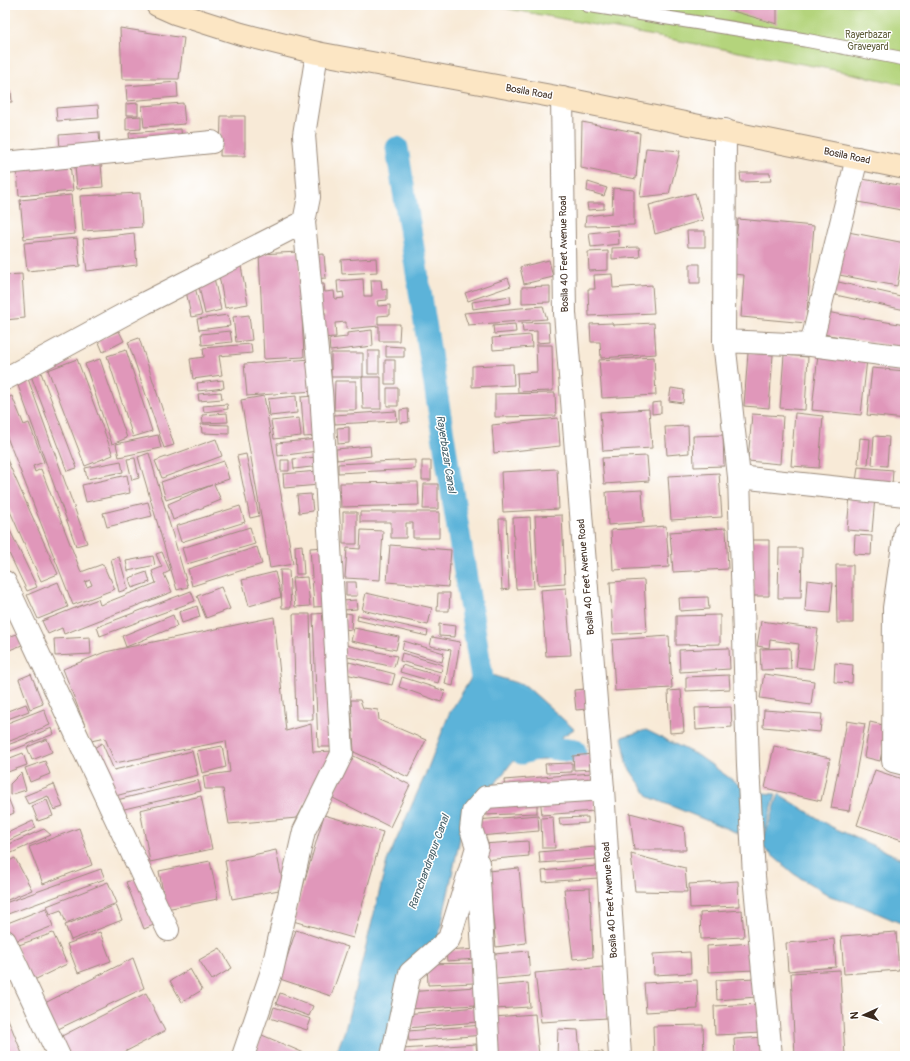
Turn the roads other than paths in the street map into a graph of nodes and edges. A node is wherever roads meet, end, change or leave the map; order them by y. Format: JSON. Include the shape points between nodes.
{"nodes":[{"id":1,"x":157,"y":5,"type":"edge"},
{"id":2,"x":587,"y":5,"type":"edge"},
{"id":3,"x":317,"y":53,"type":"junction"},
{"id":4,"x":905,"y":59,"type":"edge"},
{"id":5,"x":562,"y":98,"type":"junction"},
{"id":6,"x":725,"y":130,"type":"junction"},
{"id":7,"x":212,"y":142,"type":"dead end"},
{"id":8,"x":857,"y":158,"type":"junction"},
{"id":9,"x":5,"y":163,"type":"edge"},
{"id":10,"x":905,"y":168,"type":"edge"},
{"id":11,"x":304,"y":222,"type":"junction"},
{"id":12,"x":724,"y":341,"type":"junction"},
{"id":13,"x":811,"y":345,"type":"junction"},
{"id":14,"x":905,"y":357,"type":"edge"},
{"id":15,"x":5,"y":379,"type":"edge"},
{"id":16,"x":739,"y":477,"type":"junction"},
{"id":17,"x":905,"y":495,"type":"edge"},
{"id":18,"x":905,"y":531,"type":"edge"},
{"id":19,"x":5,"y":582,"type":"edge"},
{"id":20,"x":899,"y":609,"type":"edge"},
{"id":21,"x":905,"y":764,"type":"edge"},
{"id":22,"x":603,"y":789,"type":"junction"},
{"id":23,"x":477,"y":847,"type":"junction"},
{"id":24,"x":168,"y":930,"type":"dead end"},
{"id":25,"x":5,"y":941,"type":"edge"},
{"id":26,"x":59,"y":1056,"type":"edge"},
{"id":27,"x":243,"y":1056,"type":"edge"},
{"id":28,"x":392,"y":1056,"type":"edge"},
{"id":29,"x":488,"y":1056,"type":"edge"},
{"id":30,"x":620,"y":1056,"type":"edge"},
{"id":31,"x":771,"y":1056,"type":"edge"}],
"edges":[{"from":1,"to":3,"type":"main road","name":"Bosila Road","via":[[241,34]]},
{"from":2,"to":4,"type":"lane"},
{"from":3,"to":5,"type":"main road","name":"Bosila Road"},
{"from":3,"to":11,"type":"street","via":[[304,135],[309,197]]},
{"from":5,"to":6,"type":"main road","name":"Bosila Road"},
{"from":5,"to":22,"type":"street","name":"Bosila 40 Feet Avenue Road","via":[[565,313]]},
{"from":6,"to":8,"type":"main road","name":"Bosila Road"},
{"from":6,"to":12,"type":"street"},
{"from":7,"to":9,"type":"street"},
{"from":8,"to":10,"type":"main road","name":"Bosila Road"},
{"from":8,"to":13,"type":"street"},
{"from":11,"to":15,"type":"street","via":[[145,302]]},
{"from":11,"to":27,"type":"street","via":[[321,391],[342,754],[304,831],[272,971]]},
{"from":12,"to":13,"type":"street"},
{"from":12,"to":16,"type":"street"},
{"from":13,"to":14,"type":"street"},
{"from":16,"to":17,"type":"street"},
{"from":16,"to":31,"type":"street","via":[[754,876]]},
{"from":18,"to":20,"type":"street"},
{"from":19,"to":24,"type":"street"},
{"from":20,"to":21,"type":"street","via":[[893,761]]},
{"from":22,"to":23,"type":"street","via":[[486,797],[473,812],[471,830]]},
{"from":22,"to":30,"type":"street","name":"Bosila 40 Feet Avenue Road"},
{"from":23,"to":28,"type":"street","via":[[449,939],[410,972]]},
{"from":23,"to":29,"type":"street"},
{"from":25,"to":26,"type":"street"}]}
